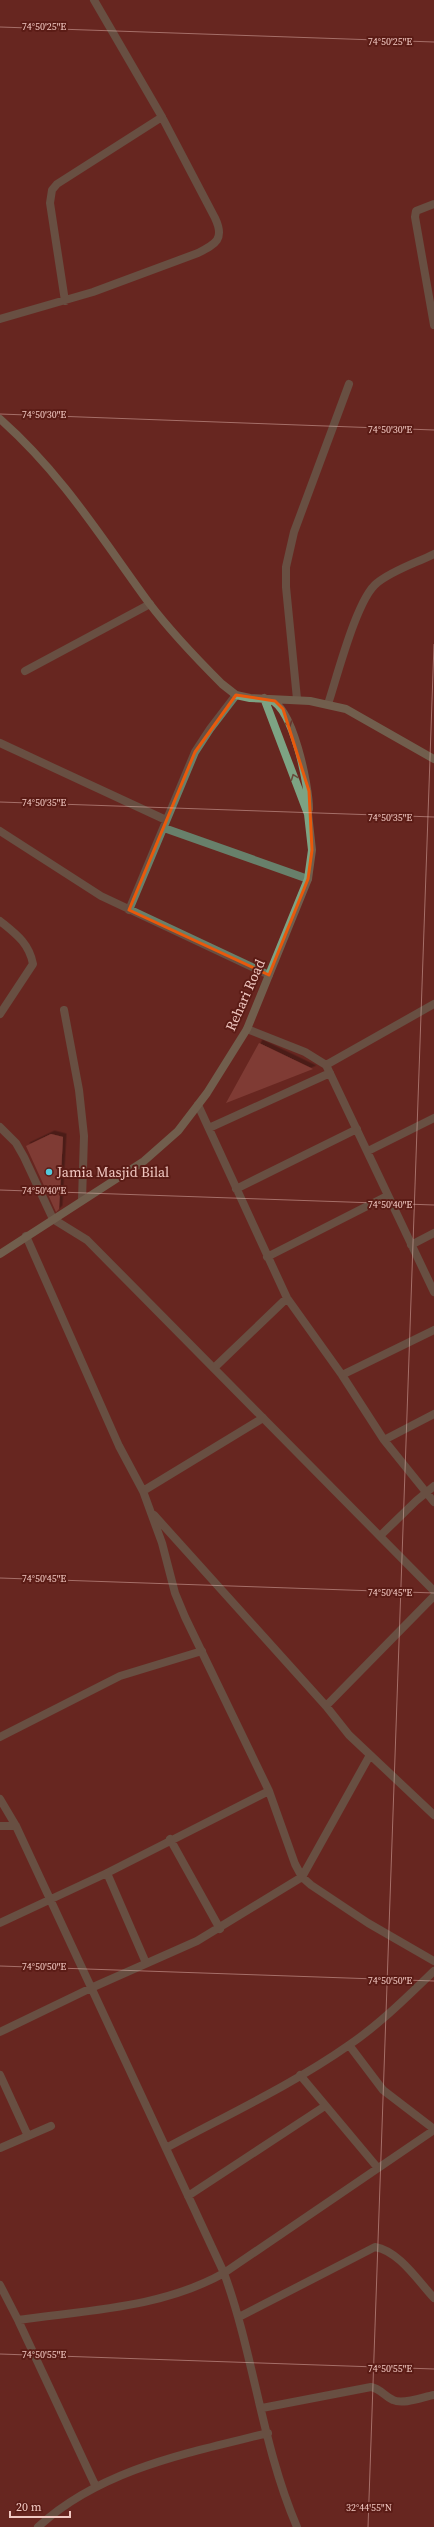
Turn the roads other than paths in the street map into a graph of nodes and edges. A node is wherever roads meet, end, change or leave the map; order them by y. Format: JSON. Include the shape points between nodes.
{"nodes":[{"id":1,"x":94,"y":0,"type":"edge"},
{"id":2,"x":162,"y":117,"type":"junction"},
{"id":3,"x":434,"y":204,"type":"edge"},
{"id":4,"x":65,"y":301,"type":"junction"},
{"id":5,"x":0,"y":319,"type":"edge"},
{"id":6,"x":434,"y":325,"type":"edge"},
{"id":7,"x":349,"y":384,"type":"dead end"},
{"id":8,"x":0,"y":419,"type":"edge"},
{"id":9,"x":434,"y":554,"type":"edge"},
{"id":10,"x":150,"y":604,"type":"junction"},
{"id":11,"x":25,"y":671,"type":"dead end"},
{"id":12,"x":236,"y":695,"type":"junction"},
{"id":13,"x":264,"y":698,"type":"junction"},
{"id":14,"x":297,"y":699,"type":"junction"},
{"id":15,"x":328,"y":704,"type":"junction"},
{"id":16,"x":0,"y":743,"type":"edge"},
{"id":17,"x":434,"y":759,"type":"edge"},
{"id":18,"x":308,"y":814,"type":"junction"},
{"id":19,"x":165,"y":824,"type":"junction"},
{"id":20,"x":0,"y":831,"type":"edge"},
{"id":21,"x":308,"y":879,"type":"junction"},
{"id":22,"x":129,"y":910,"type":"junction"},
{"id":23,"x":0,"y":921,"type":"edge"},
{"id":24,"x":269,"y":975,"type":"junction"},
{"id":25,"x":434,"y":1004,"type":"edge"},
{"id":26,"x":64,"y":1010,"type":"dead end"},
{"id":27,"x":0,"y":1014,"type":"edge"},
{"id":28,"x":247,"y":1029,"type":"junction"},
{"id":29,"x":326,"y":1065,"type":"junction"},
{"id":30,"x":330,"y":1073,"type":"junction"},
{"id":31,"x":198,"y":1105,"type":"junction"},
{"id":32,"x":434,"y":1118,"type":"edge"},
{"id":33,"x":0,"y":1127,"type":"edge"},
{"id":34,"x":208,"y":1128,"type":"junction"},
{"id":35,"x":357,"y":1129,"type":"junction"},
{"id":36,"x":368,"y":1151,"type":"junction"},
{"id":37,"x":236,"y":1189,"type":"junction"},
{"id":38,"x":387,"y":1196,"type":"junction"},
{"id":39,"x":82,"y":1200,"type":"junction"},
{"id":40,"x":53,"y":1219,"type":"junction"},
{"id":41,"x":434,"y":1232,"type":"edge"},
{"id":42,"x":26,"y":1236,"type":"junction"},
{"id":43,"x":411,"y":1245,"type":"junction"},
{"id":44,"x":0,"y":1254,"type":"edge"},
{"id":45,"x":267,"y":1258,"type":"junction"},
{"id":46,"x":434,"y":1292,"type":"edge"},
{"id":47,"x":286,"y":1298,"type":"junction"},
{"id":48,"x":434,"y":1330,"type":"edge"},
{"id":49,"x":214,"y":1368,"type":"junction"},
{"id":50,"x":342,"y":1375,"type":"junction"},
{"id":51,"x":434,"y":1414,"type":"edge"},
{"id":52,"x":263,"y":1418,"type":"junction"},
{"id":53,"x":384,"y":1440,"type":"junction"},
{"id":54,"x":434,"y":1486,"type":"edge"},
{"id":55,"x":143,"y":1491,"type":"junction"},
{"id":56,"x":425,"y":1492,"type":"junction"},
{"id":57,"x":434,"y":1502,"type":"edge"},
{"id":58,"x":152,"y":1513,"type":"junction"},
{"id":59,"x":380,"y":1536,"type":"junction"},
{"id":60,"x":434,"y":1591,"type":"edge"},
{"id":61,"x":434,"y":1596,"type":"edge"},
{"id":62,"x":202,"y":1652,"type":"junction"},
{"id":63,"x":326,"y":1706,"type":"junction"},
{"id":64,"x":0,"y":1737,"type":"edge"},
{"id":65,"x":370,"y":1755,"type":"junction"},
{"id":66,"x":269,"y":1791,"type":"junction"},
{"id":67,"x":0,"y":1798,"type":"edge"},
{"id":68,"x":434,"y":1815,"type":"edge"},
{"id":69,"x":0,"y":1826,"type":"edge"},
{"id":70,"x":16,"y":1826,"type":"junction"},
{"id":71,"x":170,"y":1839,"type":"junction"},
{"id":72,"x":106,"y":1873,"type":"junction"},
{"id":73,"x":302,"y":1877,"type":"junction"},
{"id":74,"x":50,"y":1900,"type":"junction"},
{"id":75,"x":0,"y":1923,"type":"edge"},
{"id":76,"x":220,"y":1929,"type":"junction"},
{"id":77,"x":434,"y":1961,"type":"edge"},
{"id":78,"x":146,"y":1963,"type":"junction"},
{"id":79,"x":434,"y":1971,"type":"edge"},
{"id":80,"x":91,"y":1988,"type":"junction"},
{"id":81,"x":0,"y":2032,"type":"edge"},
{"id":82,"x":349,"y":2045,"type":"junction"},
{"id":83,"x":0,"y":2076,"type":"edge"},
{"id":84,"x":300,"y":2076,"type":"junction"},
{"id":85,"x":325,"y":2106,"type":"junction"},
{"id":86,"x":51,"y":2126,"type":"dead end"},
{"id":87,"x":434,"y":2129,"type":"edge"},
{"id":88,"x":28,"y":2136,"type":"junction"},
{"id":89,"x":0,"y":2148,"type":"edge"},
{"id":90,"x":166,"y":2148,"type":"junction"},
{"id":91,"x":377,"y":2167,"type":"junction"},
{"id":92,"x":188,"y":2196,"type":"junction"},
{"id":93,"x":224,"y":2272,"type":"junction"},
{"id":94,"x":0,"y":2285,"type":"edge"},
{"id":95,"x":434,"y":2298,"type":"edge"},
{"id":96,"x":239,"y":2317,"type":"junction"},
{"id":97,"x":18,"y":2320,"type":"junction"},
{"id":98,"x":434,"y":2395,"type":"edge"},
{"id":99,"x":262,"y":2408,"type":"junction"},
{"id":100,"x":268,"y":2433,"type":"junction"},
{"id":101,"x":96,"y":2487,"type":"junction"},
{"id":102,"x":38,"y":2527,"type":"edge"},
{"id":103,"x":297,"y":2527,"type":"edge"}],
"edges":[{"from":1,"to":2,"type":"street"},
{"from":2,"to":4,"type":"street","via":[[57,184],[52,190],[50,203]]},
{"from":2,"to":4,"type":"street","via":[[220,228],[218,239],[212,246],[198,253]]},
{"from":3,"to":6,"type":"street","via":[[416,211],[414,217]]},
{"from":4,"to":5,"type":"street"},
{"from":7,"to":14,"type":"street","via":[[294,532],[286,567]]},
{"from":8,"to":10,"type":"main road","via":[[25,441],[57,476]]},
{"from":9,"to":15,"type":"street","via":[[385,578],[367,595]]},
{"from":10,"to":11,"type":"street"},
{"from":10,"to":12,"type":"main road","via":[[204,666]]},
{"from":12,"to":13,"type":"main road"},
{"from":12,"to":19,"type":"street","via":[[195,752]]},
{"from":13,"to":14,"type":"main road"},
{"from":18,"to":13,"type":"main road","name":"Rehari Road","one_way":true},
{"from":13,"to":18,"type":"main road","one_way":true,"via":[[278,704],[288,720],[305,771],[309,791]]},
{"from":14,"to":15,"type":"main road"},
{"from":15,"to":17,"type":"main road","via":[[346,709],[368,720]]},
{"from":16,"to":19,"type":"street"},
{"from":18,"to":21,"type":"main road","name":"Rehari Road","via":[[312,850]]},
{"from":19,"to":21,"type":"street"},
{"from":19,"to":22,"type":"street"},
{"from":20,"to":22,"type":"street","via":[[79,883]]},
{"from":21,"to":24,"type":"main road","name":"Rehari Road"},
{"from":22,"to":24,"type":"street"},
{"from":23,"to":27,"type":"street","via":[[25,942],[31,952],[33,964]]},
{"from":24,"to":28,"type":"main road","name":"Rehari Road"},
{"from":25,"to":29,"type":"street"},
{"from":26,"to":39,"type":"street","via":[[79,1090],[84,1136]]},
{"from":28,"to":29,"type":"street","via":[[305,1052]]},
{"from":28,"to":31,"type":"main road","name":"Rehari Road"},
{"from":29,"to":30,"type":"street"},
{"from":30,"to":34,"type":"street"},
{"from":30,"to":35,"type":"street"},
{"from":31,"to":34,"type":"street"},
{"from":31,"to":39,"type":"main road","name":"Rehari Road","via":[[178,1131],[144,1161]]},
{"from":32,"to":36,"type":"street"},
{"from":33,"to":40,"type":"street","via":[[16,1143]]},
{"from":34,"to":37,"type":"street"},
{"from":35,"to":36,"type":"street"},
{"from":35,"to":37,"type":"street"},
{"from":36,"to":38,"type":"street"},
{"from":37,"to":45,"type":"street"},
{"from":38,"to":43,"type":"street"},
{"from":38,"to":45,"type":"street"},
{"from":39,"to":40,"type":"main road","name":"Rehari Road"},
{"from":40,"to":42,"type":"main road","name":"Rehari Road"},
{"from":40,"to":49,"type":"street","via":[[87,1240]]},
{"from":41,"to":43,"type":"street"},
{"from":42,"to":44,"type":"main road","name":"Rehari Road"},
{"from":42,"to":55,"type":"street","via":[[120,1446]]},
{"from":43,"to":46,"type":"street"},
{"from":45,"to":47,"type":"street"},
{"from":47,"to":49,"type":"street"},
{"from":47,"to":50,"type":"street"},
{"from":48,"to":50,"type":"street"},
{"from":49,"to":52,"type":"street"},
{"from":50,"to":53,"type":"street"},
{"from":51,"to":53,"type":"street"},
{"from":52,"to":55,"type":"street"},
{"from":52,"to":59,"type":"street"},
{"from":53,"to":56,"type":"street"},
{"from":54,"to":56,"type":"street"},
{"from":55,"to":58,"type":"street"},
{"from":56,"to":57,"type":"street"},
{"from":56,"to":59,"type":"street"},
{"from":58,"to":62,"type":"street","via":[[175,1593]]},
{"from":58,"to":63,"type":"street"},
{"from":59,"to":60,"type":"street"},
{"from":61,"to":63,"type":"street"},
{"from":62,"to":64,"type":"street","via":[[120,1676]]},
{"from":62,"to":66,"type":"street"},
{"from":63,"to":65,"type":"street","via":[[349,1735]]},
{"from":65,"to":68,"type":"street"},
{"from":65,"to":73,"type":"street"},
{"from":66,"to":71,"type":"street"},
{"from":66,"to":73,"type":"street"},
{"from":67,"to":70,"type":"street"},
{"from":69,"to":70,"type":"street"},
{"from":70,"to":74,"type":"street"},
{"from":71,"to":72,"type":"street"},
{"from":71,"to":76,"type":"street"},
{"from":72,"to":74,"type":"street"},
{"from":72,"to":78,"type":"street"},
{"from":73,"to":76,"type":"street"},
{"from":73,"to":77,"type":"street","via":[[368,1923]]},
{"from":74,"to":75,"type":"street"},
{"from":74,"to":80,"type":"street"},
{"from":76,"to":78,"type":"street"},
{"from":78,"to":80,"type":"street"},
{"from":79,"to":82,"type":"street","via":[[379,2022]]},
{"from":80,"to":81,"type":"street"},
{"from":80,"to":90,"type":"street"},
{"from":82,"to":84,"type":"street"},
{"from":82,"to":87,"type":"street","via":[[383,2090]]},
{"from":83,"to":88,"type":"street"},
{"from":84,"to":85,"type":"street"},
{"from":84,"to":90,"type":"street"},
{"from":85,"to":91,"type":"street"},
{"from":85,"to":92,"type":"street"},
{"from":86,"to":88,"type":"street"},
{"from":87,"to":91,"type":"street"},
{"from":88,"to":89,"type":"street"},
{"from":90,"to":92,"type":"street"},
{"from":91,"to":93,"type":"street"},
{"from":92,"to":93,"type":"street"},
{"from":93,"to":96,"type":"street"},
{"from":93,"to":97,"type":"street","via":[[203,2284],[166,2298]]},
{"from":94,"to":97,"type":"street"},
{"from":95,"to":96,"type":"street","via":[[394,2256],[384,2248],[375,2247]]},
{"from":96,"to":99,"type":"street"},
{"from":97,"to":101,"type":"street"},
{"from":98,"to":99,"type":"street","via":[[398,2402],[391,2400],[379,2388],[371,2387]]},
{"from":99,"to":100,"type":"street"},
{"from":100,"to":101,"type":"street","via":[[148,2464]]},
{"from":100,"to":103,"type":"street","via":[[283,2489]]},
{"from":101,"to":102,"type":"street","via":[[62,2508]]}]}
